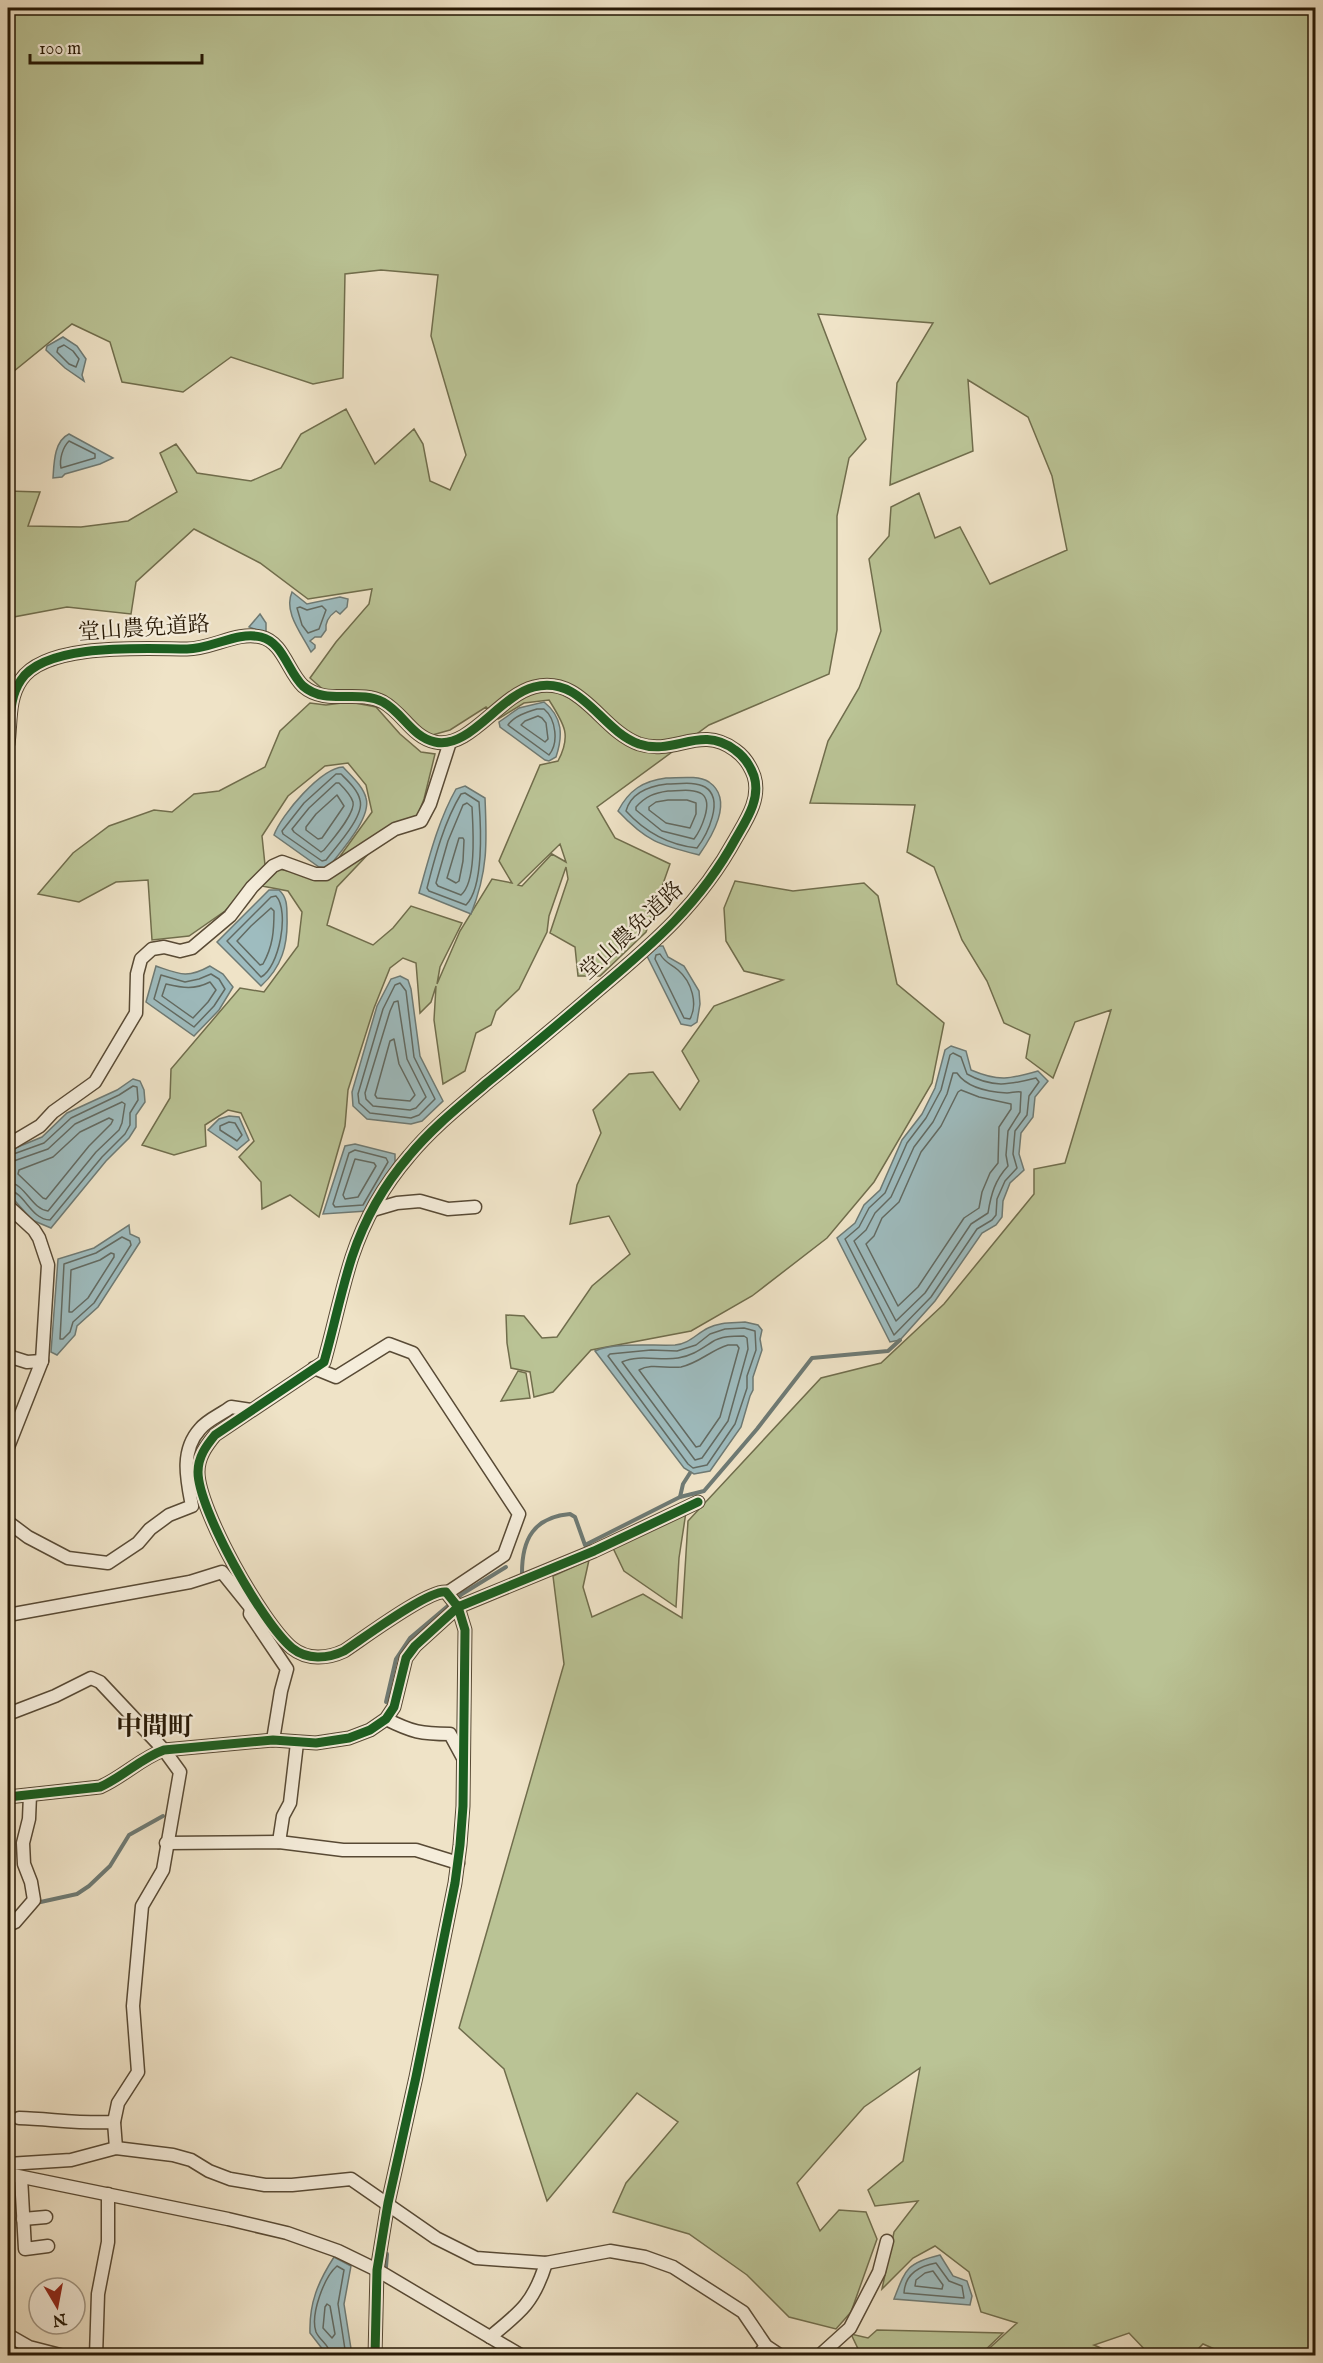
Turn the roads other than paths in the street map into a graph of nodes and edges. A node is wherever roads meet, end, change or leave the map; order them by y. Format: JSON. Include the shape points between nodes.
{"nodes":[{"id":1,"x":450,"y":742,"type":"junction"},
{"id":2,"x":8,"y":744,"type":"edge"},
{"id":3,"x":8,"y":1144,"type":"edge"},
{"id":4,"x":8,"y":1206,"type":"edge"},
{"id":5,"x":475,"y":1207,"type":"dead end"},
{"id":6,"x":373,"y":1210,"type":"junction"},
{"id":7,"x":8,"y":1356,"type":"edge"},
{"id":8,"x":42,"y":1361,"type":"junction"},
{"id":9,"x":319,"y":1365,"type":"junction"},
{"id":10,"x":251,"y":1410,"type":"junction"},
{"id":11,"x":8,"y":1447,"type":"edge"},
{"id":12,"x":699,"y":1502,"type":"dead end"},
{"id":13,"x":8,"y":1522,"type":"edge"},
{"id":14,"x":453,"y":1600,"type":"junction"},
{"id":15,"x":254,"y":1606,"type":"junction"},
{"id":16,"x":8,"y":1616,"type":"edge"},
{"id":17,"x":8,"y":1713,"type":"edge"},
{"id":18,"x":386,"y":1719,"type":"junction"},
{"id":19,"x":273,"y":1740,"type":"junction"},
{"id":20,"x":297,"y":1743,"type":"junction"},
{"id":21,"x":164,"y":1750,"type":"junction"},
{"id":22,"x":463,"y":1758,"type":"junction"},
{"id":23,"x":30,"y":1795,"type":"junction"},
{"id":24,"x":8,"y":1797,"type":"edge"},
{"id":25,"x":279,"y":1842,"type":"junction"},
{"id":26,"x":166,"y":1843,"type":"junction"},
{"id":27,"x":458,"y":1863,"type":"junction"},
{"id":28,"x":11,"y":1924,"type":"edge"},
{"id":29,"x":19,"y":2118,"type":"dead end"},
{"id":30,"x":114,"y":2122,"type":"junction"},
{"id":31,"x":116,"y":2148,"type":"junction"},
{"id":32,"x":8,"y":2164,"type":"edge"},
{"id":33,"x":8,"y":2174,"type":"edge"},
{"id":34,"x":21,"y":2177,"type":"junction"},
{"id":35,"x":108,"y":2194,"type":"junction"},
{"id":36,"x":388,"y":2203,"type":"junction"},
{"id":37,"x":46,"y":2217,"type":"dead end"},
{"id":38,"x":22,"y":2219,"type":"junction"},
{"id":39,"x":887,"y":2241,"type":"dead end"},
{"id":40,"x":48,"y":2246,"type":"dead end"},
{"id":41,"x":546,"y":2263,"type":"junction"},
{"id":42,"x":377,"y":2270,"type":"junction"},
{"id":43,"x":8,"y":2335,"type":"edge"},
{"id":44,"x":490,"y":2337,"type":"junction"},
{"id":45,"x":762,"y":2350,"type":"edge"},
{"id":46,"x":64,"y":2355,"type":"edge"},
{"id":47,"x":96,"y":2355,"type":"edge"},
{"id":48,"x":375,"y":2355,"type":"edge"},
{"id":49,"x":522,"y":2355,"type":"edge"},
{"id":50,"x":781,"y":2355,"type":"edge"},
{"id":51,"x":819,"y":2355,"type":"edge"}],
"edges":[{"from":1,"to":2,"type":"street","name":"堂山農免道路","via":[[439,744],[423,738],[382,702],[310,692],[298,681],[274,643],[254,636],[202,648],[135,648],[72,654],[40,662],[29,669],[15,691]]},
{"from":1,"to":3,"type":"street","via":[[421,821],[395,829],[326,874],[282,862],[273,866],[230,916],[192,948],[152,949],[141,959],[136,1013],[95,1082],[40,1126]]},
{"from":1,"to":6,"type":"street","name":"堂山農免道路","via":[[473,730],[510,697],[538,686],[553,685],[568,688],[628,739],[644,745],[660,748],[705,738],[722,741],[746,758],[756,782],[756,793],[751,812],[729,851],[684,913],[656,942],[427,1136],[408,1156]]},
{"from":4,"to":8,"type":"street","via":[[34,1230],[48,1265]]},
{"from":5,"to":6,"type":"street","via":[[448,1209],[420,1201]]},
{"from":6,"to":9,"type":"street","name":"堂山農免道路","via":[[352,1257]]},
{"from":7,"to":8,"type":"street","via":[[27,1362]]},
{"from":8,"to":11,"type":"street"},
{"from":9,"to":10,"type":"street"},
{"from":9,"to":14,"type":"street","via":[[336,1377],[385,1345],[413,1353],[519,1514],[504,1555]]},
{"from":10,"to":13,"type":"street","via":[[231,1407],[200,1428],[185,1468],[192,1506],[169,1515],[138,1544],[108,1563],[68,1558]]},
{"from":10,"to":15,"type":"street","via":[[215,1435],[204,1448],[198,1470],[201,1495]]},
{"from":12,"to":14,"type":"street","via":[[594,1551]]},
{"from":14,"to":15,"type":"street","via":[[438,1592],[344,1651],[318,1658],[293,1648]]},
{"from":14,"to":18,"type":"street","via":[[406,1658],[394,1707]]},
{"from":14,"to":22,"type":"street","via":[[465,1630]]},
{"from":15,"to":16,"type":"street","via":[[222,1572],[190,1582]]},
{"from":15,"to":19,"type":"street","via":[[250,1614],[287,1669]]},
{"from":17,"to":21,"type":"street","via":[[91,1678],[100,1682]]},
{"from":18,"to":20,"type":"street","via":[[349,1738]]},
{"from":18,"to":22,"type":"street","via":[[409,1731],[450,1734]]},
{"from":19,"to":20,"type":"street"},
{"from":19,"to":21,"type":"street"},
{"from":20,"to":25,"type":"street","via":[[290,1803],[283,1816]]},
{"from":21,"to":23,"type":"street","via":[[100,1787]]},
{"from":21,"to":26,"type":"street","via":[[180,1772]]},
{"from":22,"to":27,"type":"street"},
{"from":23,"to":24,"type":"street"},
{"from":23,"to":28,"type":"street","via":[[23,1843],[34,1900]]},
{"from":25,"to":26,"type":"street"},
{"from":25,"to":27,"type":"street","via":[[343,1850],[416,1851]]},
{"from":26,"to":30,"type":"street","via":[[163,1870],[142,1906],[133,2006],[138,2072],[118,2103]]},
{"from":27,"to":36,"type":"street"},
{"from":29,"to":30,"type":"street","via":[[86,2124]]},
{"from":30,"to":31,"type":"street"},
{"from":31,"to":32,"type":"street","via":[[71,2160]]},
{"from":31,"to":36,"type":"street","via":[[173,2155],[230,2179],[265,2185],[351,2179]]},
{"from":33,"to":34,"type":"street"},
{"from":34,"to":35,"type":"street"},
{"from":34,"to":38,"type":"street"},
{"from":35,"to":42,"type":"street","via":[[287,2233]]},
{"from":35,"to":47,"type":"street","via":[[108,2242],[98,2294]]},
{"from":36,"to":41,"type":"street","via":[[436,2238],[476,2258]]},
{"from":36,"to":42,"type":"street"},
{"from":37,"to":38,"type":"street"},
{"from":38,"to":40,"type":"street","via":[[25,2249]]},
{"from":39,"to":51,"type":"street","via":[[879,2272],[850,2328]]},
{"from":41,"to":44,"type":"street","via":[[539,2286],[527,2305]]},
{"from":41,"to":45,"type":"street","via":[[610,2251],[673,2267],[742,2312]]},
{"from":42,"to":44,"type":"street"},
{"from":42,"to":48,"type":"street"},
{"from":43,"to":46,"type":"street","via":[[30,2347]]},
{"from":44,"to":49,"type":"street"},
{"from":45,"to":50,"type":"street"}]}
